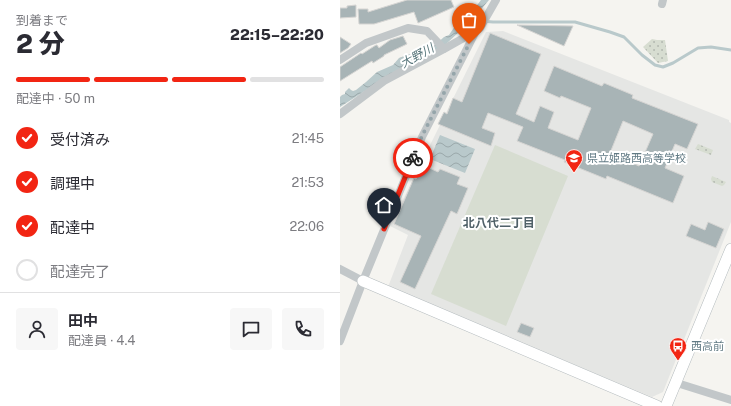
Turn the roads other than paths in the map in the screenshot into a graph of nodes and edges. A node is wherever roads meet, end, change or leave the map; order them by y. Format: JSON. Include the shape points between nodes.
{"nodes":[{"id":1,"x":496,"y":0,"type":"edge"},
{"id":2,"x":476,"y":31,"type":"junction"},
{"id":3,"x":444,"y":50,"type":"junction"},
{"id":4,"x":340,"y":60,"type":"edge"},
{"id":5,"x":340,"y":114,"type":"edge"},
{"id":6,"x":731,"y":249,"type":"edge"},
{"id":7,"x":340,"y":269,"type":"edge"},
{"id":8,"x":363,"y":281,"type":"junction"},
{"id":9,"x":340,"y":341,"type":"edge"},
{"id":10,"x":677,"y":383,"type":"junction"},
{"id":11,"x":731,"y":400,"type":"edge"},
{"id":12,"x":657,"y":406,"type":"edge"},
{"id":13,"x":666,"y":406,"type":"edge"}],
"edges":[{"from":1,"to":2,"type":"street"},
{"from":2,"to":3,"type":"street"},
{"from":2,"to":8,"type":"street","via":[[422,136]]},
{"from":3,"to":4,"type":"street","via":[[427,31],[408,28],[366,44]]},
{"from":3,"to":5,"type":"street","via":[[384,81]]},
{"from":6,"to":10,"type":"street"},
{"from":7,"to":8,"type":"street"},
{"from":8,"to":9,"type":"street"},
{"from":8,"to":12,"type":"street"},
{"from":10,"to":11,"type":"street"},
{"from":10,"to":13,"type":"street"}]}
